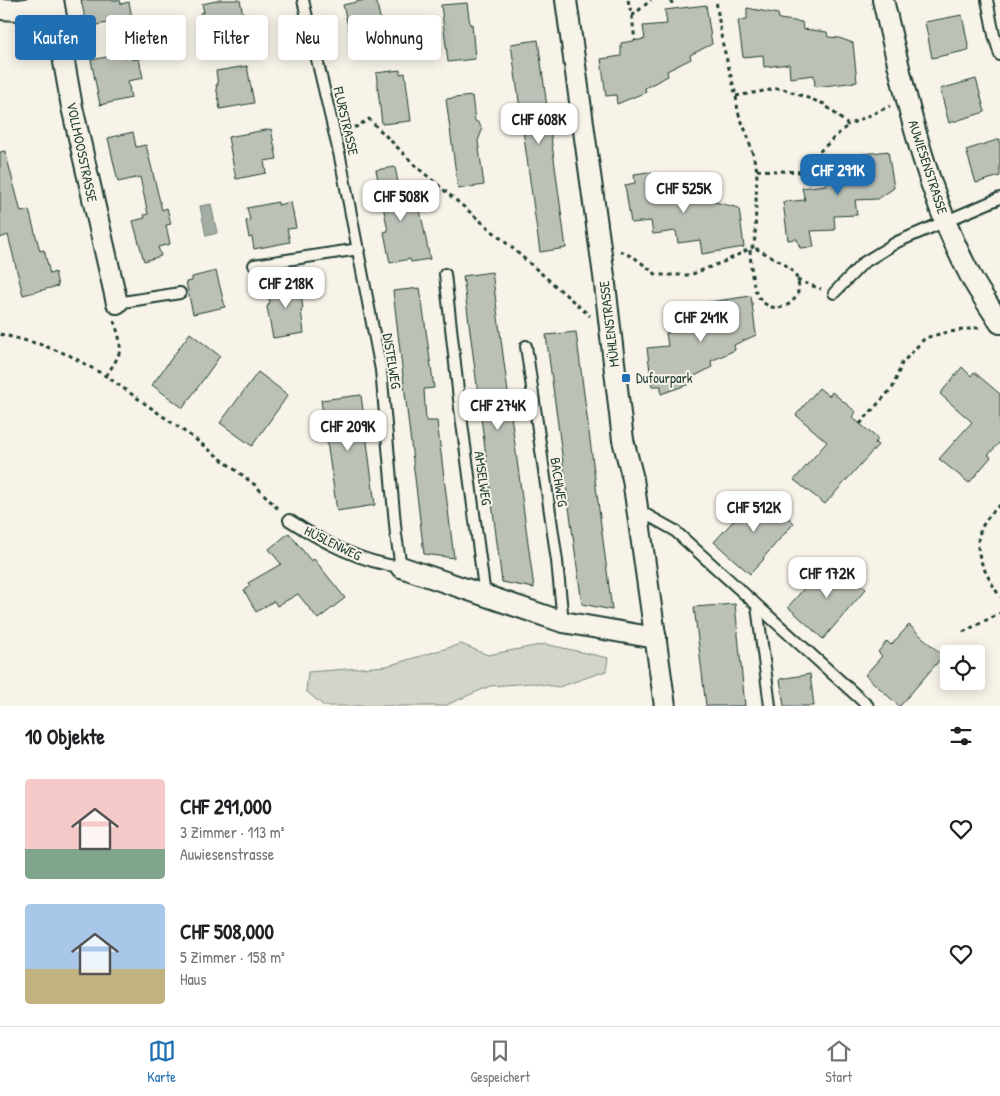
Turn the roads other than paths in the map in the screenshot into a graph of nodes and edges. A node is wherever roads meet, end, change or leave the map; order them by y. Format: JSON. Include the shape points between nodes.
{"nodes":[{"id":1,"x":304,"y":0,"type":"edge"},
{"id":2,"x":566,"y":0,"type":"edge"},
{"id":3,"x":883,"y":0,"type":"edge"},
{"id":4,"x":987,"y":0,"type":"edge"},
{"id":5,"x":53,"y":2,"type":"edge"},
{"id":6,"x":0,"y":9,"type":"edge"},
{"id":7,"x":1000,"y":55,"type":"edge"},
{"id":8,"x":1000,"y":198,"type":"edge"},
{"id":9,"x":946,"y":222,"type":"junction"},
{"id":10,"x":359,"y":249,"type":"junction"},
{"id":11,"x":254,"y":265,"type":"dead end"},
{"id":12,"x":445,"y":274,"type":"dead end"},
{"id":13,"x":180,"y":293,"type":"dead end"},
{"id":14,"x":834,"y":294,"type":"dead end"},
{"id":15,"x":117,"y":303,"type":"joint"},
{"id":16,"x":992,"y":325,"type":"edge"},
{"id":17,"x":526,"y":346,"type":"dead end"},
{"id":18,"x":638,"y":510,"type":"junction"},
{"id":19,"x":289,"y":520,"type":"road end"},
{"id":20,"x":401,"y":567,"type":"junction"},
{"id":21,"x":485,"y":596,"type":"junction"},
{"id":22,"x":757,"y":606,"type":"junction"},
{"id":23,"x":563,"y":622,"type":"junction"},
{"id":24,"x":656,"y":638,"type":"junction"},
{"id":25,"x":665,"y":706,"type":"edge"},
{"id":26,"x":770,"y":706,"type":"edge"},
{"id":27,"x":868,"y":706,"type":"edge"}],
"edges":[{"from":1,"to":10,"type":"lane","name":"FLURSTRASSE"},
{"from":2,"to":18,"type":"street","name":"MÜHLENSTRASSE","via":[[623,440],[634,479]]},
{"from":3,"to":9,"type":"street","name":"AUWIESENSTRASSE","via":[[922,152]]},
{"from":4,"to":7,"type":"lane"},
{"from":5,"to":6,"type":"street","via":[[19,10]]},
{"from":5,"to":15,"type":"street","name":"VOLLMOOSSTRASSE","via":[[72,107]]},
{"from":8,"to":9,"type":"lane"},
{"from":9,"to":14,"type":"lane","via":[[897,242],[863,263]]},
{"from":9,"to":16,"type":"street","name":"AUWIESENSTRASSE"},
{"from":10,"to":11,"type":"lane"},
{"from":10,"to":20,"type":"lane","name":"DISTELWEG","via":[[381,370]]},
{"from":12,"to":21,"type":"lane","name":"AMSELWEG"},
{"from":13,"to":15,"type":"lane"},
{"from":17,"to":23,"type":"lane","name":"BACHWEG"},
{"from":18,"to":22,"type":"lane","via":[[674,530]]},
{"from":18,"to":24,"type":"street","name":"MÜHLENSTRASSE"},
{"from":19,"to":20,"type":"lane","name":"HÜSLENWEG","via":[[322,541],[379,564]]},
{"from":20,"to":21,"type":"street","name":"HÜSLENWEG"},
{"from":21,"to":23,"type":"street","name":"HÜSLENWEG"},
{"from":22,"to":26,"type":"lane"},
{"from":22,"to":27,"type":"lane"},
{"from":23,"to":24,"type":"street","name":"HÜSLENWEG"},
{"from":24,"to":25,"type":"street","name":"MÜHLENSTRASSE"}]}
